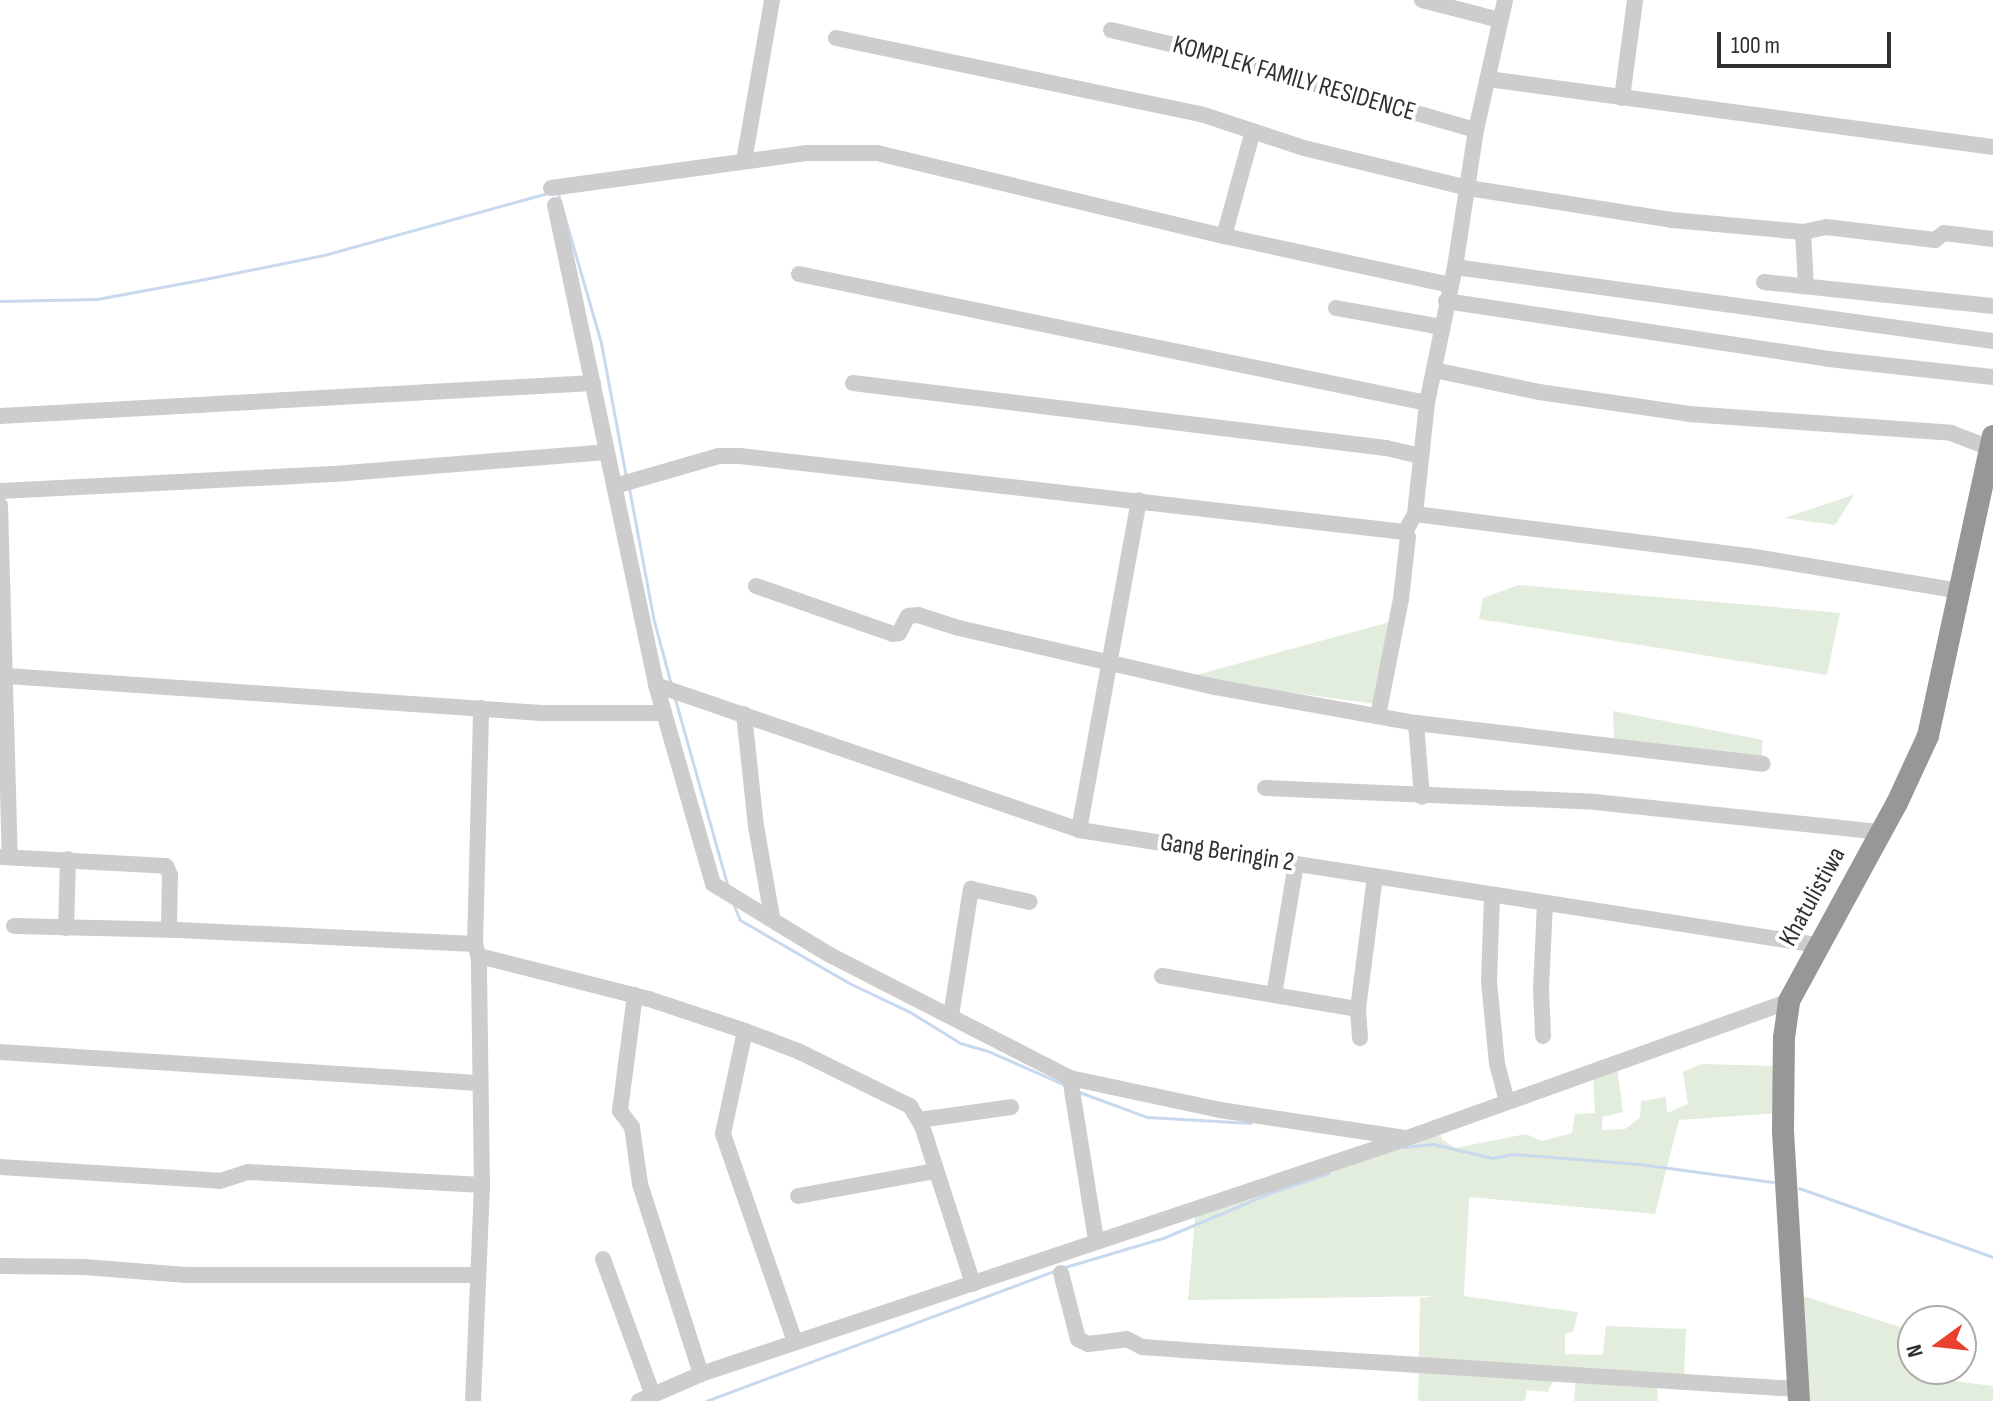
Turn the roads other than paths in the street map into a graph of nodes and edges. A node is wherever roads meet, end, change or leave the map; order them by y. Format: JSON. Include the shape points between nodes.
{"nodes":[{"id":1,"x":772,"y":0,"type":"edge"},
{"id":2,"x":1422,"y":0,"type":"edge"},
{"id":3,"x":1505,"y":0,"type":"edge"},
{"id":4,"x":1635,"y":0,"type":"edge"},
{"id":5,"x":1500,"y":20,"type":"junction"},
{"id":6,"x":1111,"y":30,"type":"dead end"},
{"id":7,"x":836,"y":38,"type":"dead end"},
{"id":8,"x":1488,"y":79,"type":"junction"},
{"id":9,"x":1622,"y":98,"type":"junction"},
{"id":10,"x":1476,"y":130,"type":"junction"},
{"id":11,"x":1253,"y":131,"type":"junction"},
{"id":12,"x":1993,"y":147,"type":"edge"},
{"id":13,"x":744,"y":161,"type":"junction"},
{"id":14,"x":1468,"y":188,"type":"junction"},
{"id":15,"x":1803,"y":232,"type":"junction"},
{"id":16,"x":1224,"y":236,"type":"junction"},
{"id":17,"x":1993,"y":239,"type":"edge"},
{"id":18,"x":1455,"y":267,"type":"junction"},
{"id":19,"x":799,"y":274,"type":"dead end"},
{"id":20,"x":1764,"y":282,"type":"dead end"},
{"id":21,"x":1806,"y":285,"type":"junction"},
{"id":22,"x":1448,"y":293,"type":"junction"},
{"id":23,"x":1993,"y":306,"type":"edge"},
{"id":24,"x":1336,"y":308,"type":"dead end"},
{"id":25,"x":1442,"y":327,"type":"junction"},
{"id":26,"x":1993,"y":341,"type":"edge"},
{"id":27,"x":1434,"y":370,"type":"junction"},
{"id":28,"x":1993,"y":377,"type":"edge"},
{"id":29,"x":593,"y":383,"type":"junction"},
{"id":30,"x":853,"y":383,"type":"dead end"},
{"id":31,"x":1427,"y":403,"type":"junction"},
{"id":32,"x":0,"y":416,"type":"edge"},
{"id":33,"x":1992,"y":442,"type":"edge"},
{"id":34,"x":606,"y":452,"type":"junction"},
{"id":35,"x":1421,"y":456,"type":"junction"},
{"id":36,"x":624,"y":484,"type":"junction"},
{"id":37,"x":0,"y":491,"type":"edge"},
{"id":38,"x":1139,"y":500,"type":"junction"},
{"id":39,"x":0,"y":505,"type":"edge"},
{"id":40,"x":1415,"y":514,"type":"junction"},
{"id":41,"x":1405,"y":532,"type":"junction"},
{"id":42,"x":756,"y":586,"type":"dead end"},
{"id":43,"x":1961,"y":591,"type":"junction"},
{"id":44,"x":3,"y":640,"type":"edge"},
{"id":45,"x":1110,"y":662,"type":"junction"},
{"id":46,"x":7,"y":676,"type":"junction"},
{"id":47,"x":668,"y":688,"type":"junction"},
{"id":48,"x":481,"y":708,"type":"junction"},
{"id":49,"x":664,"y":713,"type":"junction"},
{"id":50,"x":744,"y":714,"type":"junction"},
{"id":51,"x":1378,"y":716,"type":"junction"},
{"id":52,"x":1416,"y":723,"type":"junction"},
{"id":53,"x":1763,"y":764,"type":"dead end"},
{"id":54,"x":1265,"y":788,"type":"dead end"},
{"id":55,"x":1422,"y":797,"type":"junction"},
{"id":56,"x":1079,"y":830,"type":"junction"},
{"id":57,"x":1881,"y":832,"type":"junction"},
{"id":58,"x":5,"y":857,"type":"edge"},
{"id":59,"x":68,"y":859,"type":"junction"},
{"id":60,"x":1296,"y":864,"type":"junction"},
{"id":61,"x":1375,"y":876,"type":"junction"},
{"id":62,"x":1492,"y":896,"type":"junction"},
{"id":63,"x":1030,"y":902,"type":"dead end"},
{"id":64,"x":1545,"y":903,"type":"junction"},
{"id":65,"x":772,"y":917,"type":"junction"},
{"id":66,"x":14,"y":926,"type":"dead end"},
{"id":67,"x":66,"y":928,"type":"junction"},
{"id":68,"x":169,"y":929,"type":"junction"},
{"id":69,"x":1817,"y":945,"type":"junction"},
{"id":70,"x":477,"y":950,"type":"junction"},
{"id":71,"x":1162,"y":976,"type":"dead end"},
{"id":72,"x":635,"y":995,"type":"junction"},
{"id":73,"x":1274,"y":995,"type":"junction"},
{"id":74,"x":1789,"y":1001,"type":"junction"},
{"id":75,"x":1358,"y":1009,"type":"junction"},
{"id":76,"x":951,"y":1016,"type":"junction"},
{"id":77,"x":745,"y":1031,"type":"junction"},
{"id":78,"x":1543,"y":1036,"type":"dead end"},
{"id":79,"x":1360,"y":1038,"type":"dead end"},
{"id":80,"x":0,"y":1052,"type":"edge"},
{"id":81,"x":1071,"y":1080,"type":"junction"},
{"id":82,"x":478,"y":1083,"type":"junction"},
{"id":83,"x":1507,"y":1101,"type":"junction"},
{"id":84,"x":1011,"y":1107,"type":"dead end"},
{"id":85,"x":919,"y":1120,"type":"junction"},
{"id":86,"x":1401,"y":1140,"type":"junction"},
{"id":87,"x":0,"y":1167,"type":"edge"},
{"id":88,"x":936,"y":1171,"type":"junction"},
{"id":89,"x":482,"y":1185,"type":"junction"},
{"id":90,"x":798,"y":1196,"type":"dead end"},
{"id":91,"x":1096,"y":1240,"type":"junction"},
{"id":92,"x":603,"y":1259,"type":"dead end"},
{"id":93,"x":0,"y":1266,"type":"edge"},
{"id":94,"x":1061,"y":1273,"type":"dead end"},
{"id":95,"x":477,"y":1275,"type":"junction"},
{"id":96,"x":973,"y":1284,"type":"junction"},
{"id":97,"x":795,"y":1342,"type":"junction"},
{"id":98,"x":701,"y":1374,"type":"junction"},
{"id":99,"x":1798,"y":1395,"type":"edge"},
{"id":100,"x":646,"y":1398,"type":"edge"},
{"id":101,"x":473,"y":1401,"type":"edge"}],
"edges":[{"from":1,"to":13,"type":"street"},
{"from":2,"to":5,"type":"street"},
{"from":3,"to":5,"type":"street"},
{"from":4,"to":9,"type":"street"},
{"from":5,"to":8,"type":"street"},
{"from":6,"to":10,"type":"street","name":"KOMPLEK FAMILY RESIDENCE"},
{"from":7,"to":11,"type":"street","via":[[1158,105]]},
{"from":8,"to":9,"type":"street"},
{"from":8,"to":10,"type":"street"},
{"from":9,"to":12,"type":"street"},
{"from":10,"to":14,"type":"street"},
{"from":11,"to":14,"type":"street"},
{"from":11,"to":16,"type":"street"},
{"from":13,"to":16,"type":"street","via":[[806,153],[897,156]]},
{"from":13,"to":29,"type":"street","via":[[553,196]]},
{"from":14,"to":15,"type":"street","via":[[1672,220]]},
{"from":14,"to":18,"type":"street"},
{"from":15,"to":17,"type":"street","via":[[1826,227],[1935,240],[1944,233]]},
{"from":15,"to":21,"type":"street"},
{"from":16,"to":22,"type":"street"},
{"from":18,"to":22,"type":"street"},
{"from":18,"to":26,"type":"street"},
{"from":19,"to":31,"type":"street"},
{"from":20,"to":21,"type":"street"},
{"from":21,"to":23,"type":"street"},
{"from":22,"to":25,"type":"street"},
{"from":22,"to":28,"type":"street","via":[[1829,359]]},
{"from":24,"to":25,"type":"street"},
{"from":25,"to":27,"type":"street"},
{"from":27,"to":31,"type":"street"},
{"from":27,"to":33,"type":"street","via":[[1689,414],[1951,433]]},
{"from":29,"to":32,"type":"street"},
{"from":29,"to":34,"type":"street"},
{"from":30,"to":35,"type":"street"},
{"from":31,"to":35,"type":"street"},
{"from":33,"to":43,"type":"highway","name":"Khatulistiwa"},
{"from":34,"to":36,"type":"street"},
{"from":34,"to":37,"type":"street","via":[[334,474]]},
{"from":35,"to":40,"type":"street"},
{"from":36,"to":38,"type":"street","via":[[719,456],[740,456]]},
{"from":36,"to":47,"type":"street"},
{"from":38,"to":41,"type":"street"},
{"from":38,"to":45,"type":"street"},
{"from":39,"to":44,"type":"street"},
{"from":40,"to":41,"type":"street"},
{"from":40,"to":43,"type":"street","via":[[1749,556]]},
{"from":41,"to":51,"type":"street","via":[[1401,599]]},
{"from":42,"to":45,"type":"street","via":[[893,634],[908,616],[918,615]]},
{"from":43,"to":57,"type":"highway","name":"Khatulistiwa","via":[[1928,736]]},
{"from":44,"to":46,"type":"street"},
{"from":45,"to":51,"type":"street"},
{"from":45,"to":56,"type":"street"},
{"from":46,"to":48,"type":"street"},
{"from":46,"to":58,"type":"street"},
{"from":47,"to":49,"type":"street"},
{"from":47,"to":50,"type":"street","name":"Gang Beringin 2"},
{"from":48,"to":49,"type":"street"},
{"from":48,"to":70,"type":"street"},
{"from":49,"to":65,"type":"street","via":[[716,888]]},
{"from":50,"to":56,"type":"street","name":"Gang Beringin 2"},
{"from":50,"to":65,"type":"street"},
{"from":51,"to":52,"type":"street"},
{"from":52,"to":53,"type":"street"},
{"from":52,"to":55,"type":"street"},
{"from":54,"to":55,"type":"street"},
{"from":55,"to":57,"type":"street","via":[[1607,803]]},
{"from":56,"to":60,"type":"street","name":"Gang Beringin 2"},
{"from":57,"to":69,"type":"highway","name":"Khatulistiwa"},
{"from":58,"to":59,"type":"street"},
{"from":59,"to":67,"type":"street"},
{"from":59,"to":68,"type":"street","via":[[166,866]]},
{"from":60,"to":61,"type":"street","name":"Gang Beringin 2"},
{"from":60,"to":73,"type":"street"},
{"from":61,"to":62,"type":"street","name":"Gang Beringin 2"},
{"from":61,"to":75,"type":"street"},
{"from":62,"to":64,"type":"street","name":"Gang Beringin 2"},
{"from":62,"to":83,"type":"street","via":[[1489,982],[1497,1064]]},
{"from":63,"to":76,"type":"street","via":[[971,889]]},
{"from":64,"to":69,"type":"street","name":"Gang Beringin 2"},
{"from":64,"to":78,"type":"street"},
{"from":65,"to":76,"type":"street","via":[[830,955]]},
{"from":66,"to":67,"type":"street"},
{"from":67,"to":68,"type":"street"},
{"from":68,"to":70,"type":"street"},
{"from":69,"to":74,"type":"highway","name":"Khatulistiwa"},
{"from":70,"to":72,"type":"street"},
{"from":70,"to":82,"type":"street"},
{"from":71,"to":73,"type":"street"},
{"from":72,"to":77,"type":"street"},
{"from":72,"to":98,"type":"street","via":[[620,1111],[632,1127],[640,1184]]},
{"from":73,"to":75,"type":"street"},
{"from":74,"to":83,"type":"street"},
{"from":74,"to":99,"type":"highway","name":"Khatulistiwa","via":[[1783,1073]]},
{"from":75,"to":79,"type":"street"},
{"from":76,"to":81,"type":"street"},
{"from":77,"to":85,"type":"street","via":[[910,1106]]},
{"from":77,"to":97,"type":"street","via":[[723,1134]]},
{"from":80,"to":82,"type":"street"},
{"from":81,"to":86,"type":"street"},
{"from":81,"to":91,"type":"street"},
{"from":82,"to":89,"type":"street"},
{"from":83,"to":86,"type":"street"},
{"from":84,"to":85,"type":"street"},
{"from":85,"to":88,"type":"street"},
{"from":86,"to":91,"type":"street"},
{"from":87,"to":89,"type":"street","via":[[220,1181],[248,1172]]},
{"from":88,"to":90,"type":"street"},
{"from":88,"to":96,"type":"street"},
{"from":89,"to":95,"type":"street"},
{"from":91,"to":96,"type":"street"},
{"from":92,"to":100,"type":"street"},
{"from":93,"to":95,"type":"street","via":[[186,1275]]},
{"from":94,"to":99,"type":"street","via":[[1078,1339],[1088,1344],[1127,1339],[1142,1347]]},
{"from":95,"to":101,"type":"street"},
{"from":96,"to":97,"type":"street"},
{"from":97,"to":98,"type":"street"},
{"from":98,"to":100,"type":"street"}]}
